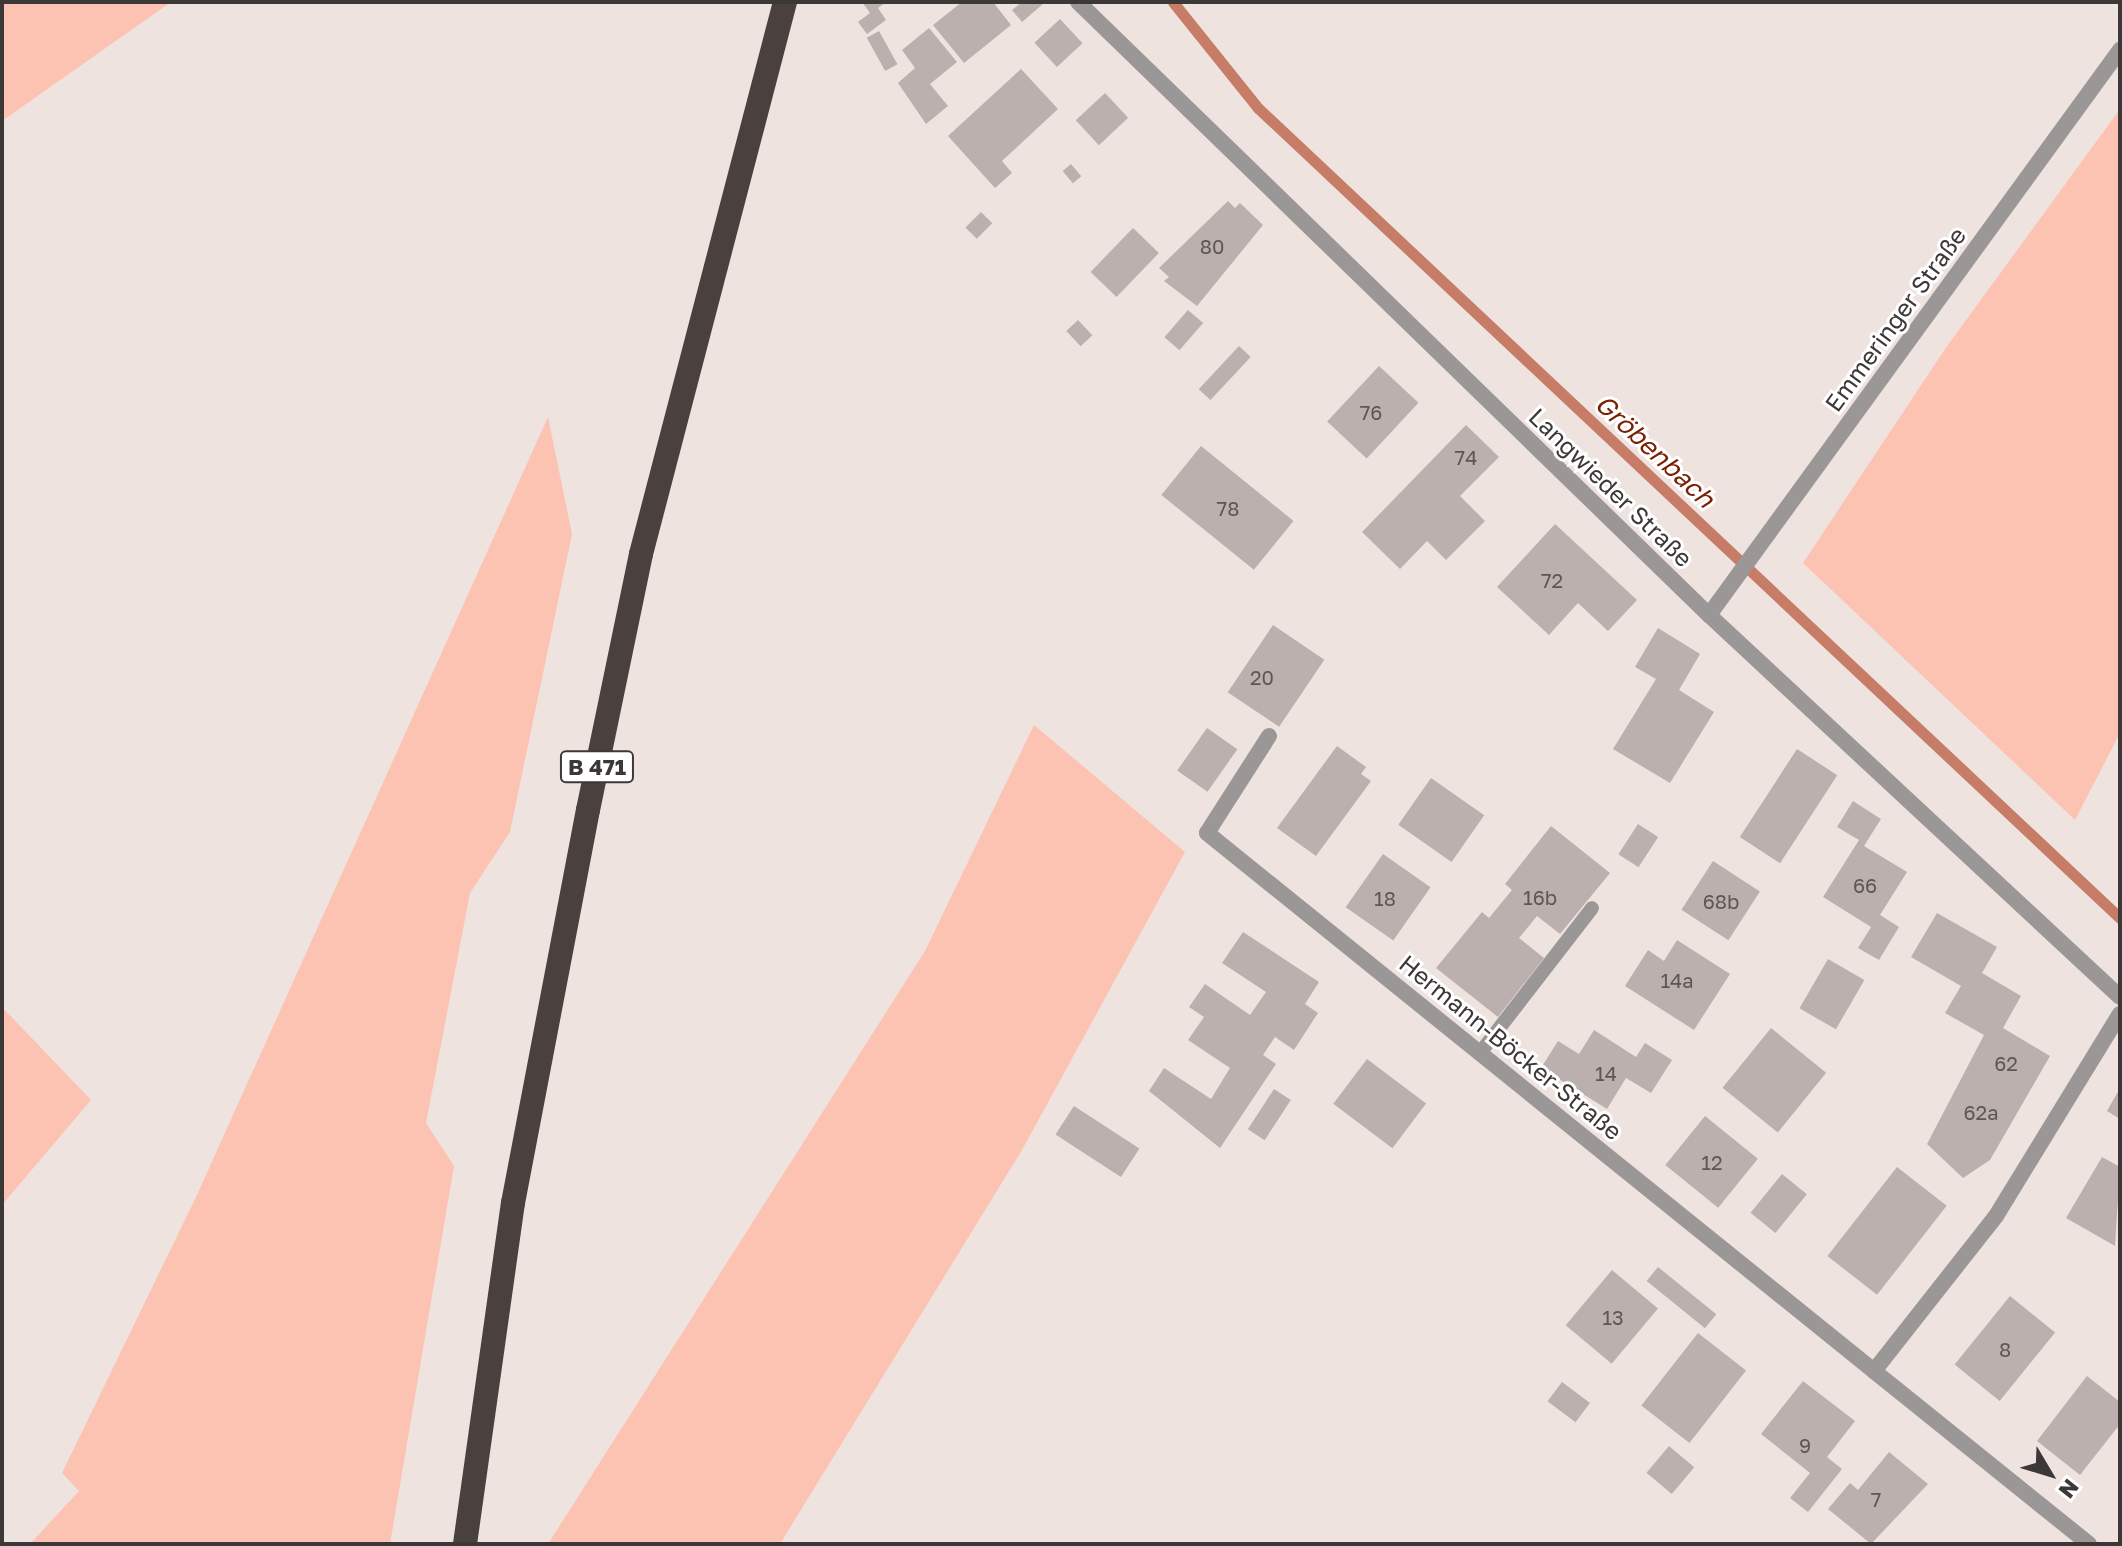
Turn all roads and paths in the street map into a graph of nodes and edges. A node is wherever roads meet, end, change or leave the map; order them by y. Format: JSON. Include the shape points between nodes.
{"nodes":[{"id":1,"x":785,"y":2,"type":"edge"},
{"id":2,"x":1078,"y":2,"type":"edge"},
{"id":3,"x":2120,"y":50,"type":"edge"},
{"id":4,"x":1709,"y":615,"type":"junction"},
{"id":5,"x":1269,"y":736,"type":"dead end"},
{"id":6,"x":1592,"y":908,"type":"dead end"},
{"id":7,"x":2120,"y":997,"type":"edge"},
{"id":8,"x":2120,"y":1014,"type":"edge"},
{"id":9,"x":1480,"y":1053,"type":"junction"},
{"id":10,"x":1874,"y":1371,"type":"junction"},
{"id":11,"x":465,"y":1544,"type":"edge"},
{"id":12,"x":2089,"y":1544,"type":"edge"}],
"edges":[{"from":1,"to":11,"type":"highway","number":"B 471","via":[[641,554],[513,1203]]},
{"from":2,"to":4,"type":"street","name":"Langwieder Straße"},
{"from":3,"to":4,"type":"street","name":"Emmeringer Straße"},
{"from":4,"to":7,"type":"street","name":"Langwieder Straße"},
{"from":5,"to":9,"type":"street","name":"Hermann-Böcker-Straße","via":[[1207,833]]},
{"from":6,"to":9,"type":"lane"},
{"from":8,"to":10,"type":"street","via":[[1996,1216]]},
{"from":9,"to":10,"type":"street","name":"Hermann-Böcker-Straße"},
{"from":10,"to":12,"type":"street","name":"Hermann-Böcker-Straße"}]}
